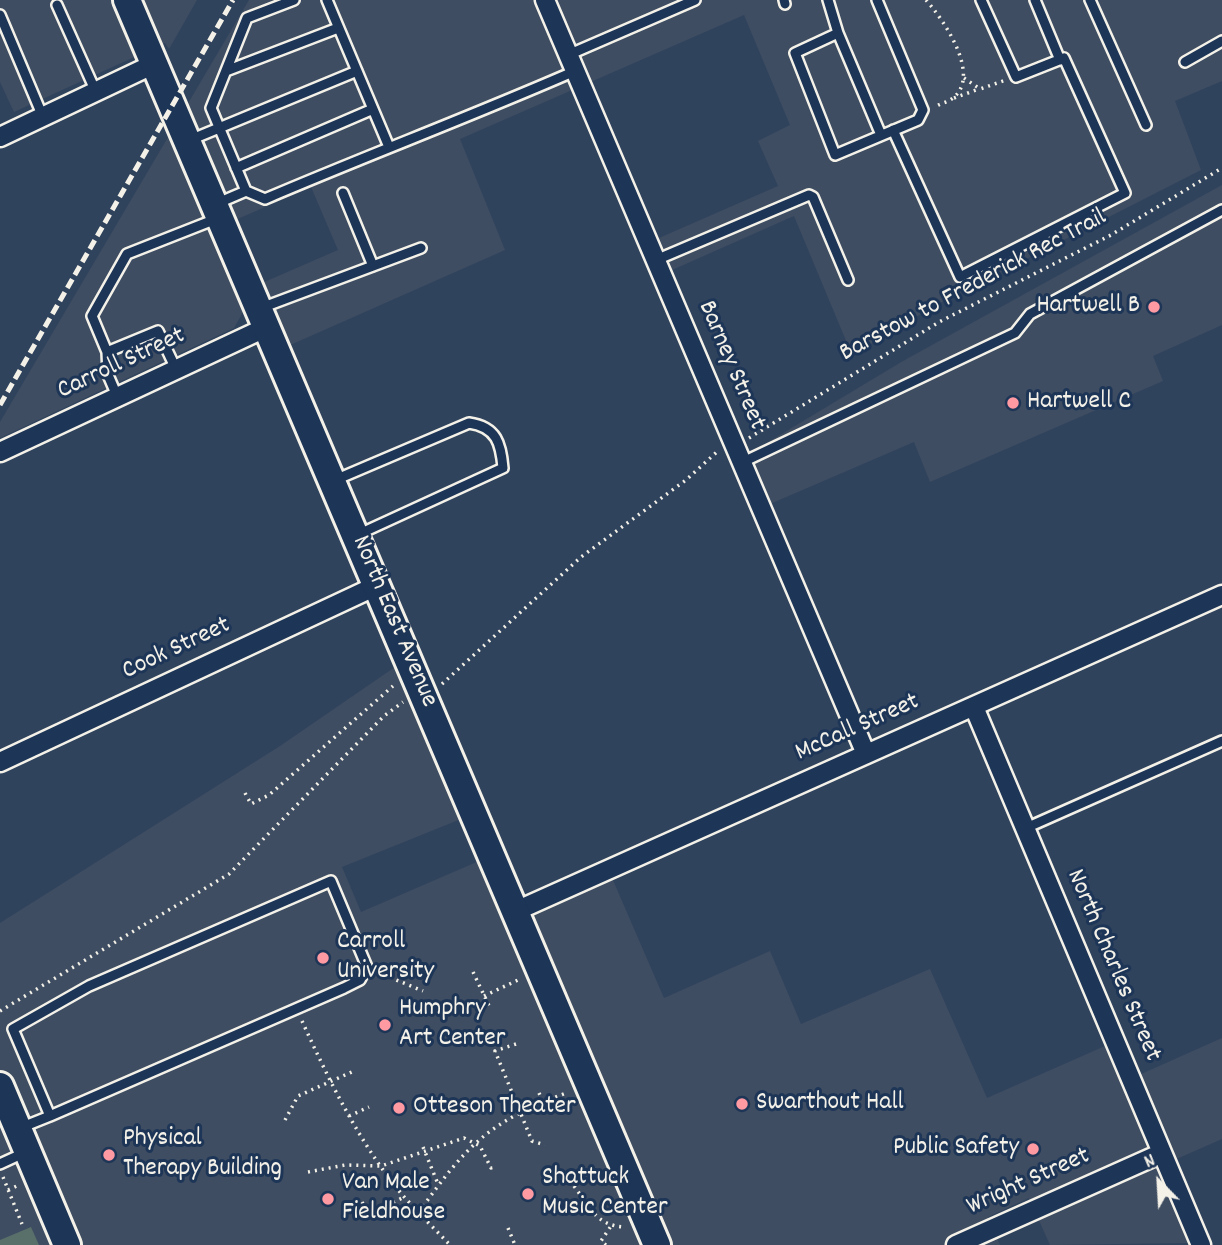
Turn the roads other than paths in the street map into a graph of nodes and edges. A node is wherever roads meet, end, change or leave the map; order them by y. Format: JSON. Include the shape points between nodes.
{"nodes":[{"id":1,"x":127,"y":0,"type":"edge"},
{"id":2,"x":327,"y":0,"type":"edge"},
{"id":3,"x":695,"y":0,"type":"edge"},
{"id":4,"x":828,"y":0,"type":"edge"},
{"id":5,"x":877,"y":0,"type":"edge"},
{"id":6,"x":981,"y":0,"type":"edge"},
{"id":7,"x":1035,"y":0,"type":"edge"},
{"id":8,"x":1090,"y":0,"type":"edge"},
{"id":9,"x":288,"y":1,"type":"edge"},
{"id":10,"x":547,"y":1,"type":"edge"},
{"id":11,"x":57,"y":5,"type":"dead end"},
{"id":12,"x":0,"y":15,"type":"edge"},
{"id":13,"x":338,"y":27,"type":"junction"},
{"id":14,"x":838,"y":33,"type":"junction"},
{"id":15,"x":1222,"y":41,"type":"edge"},
{"id":16,"x":1062,"y":59,"type":"junction"},
{"id":17,"x":1185,"y":62,"type":"dead end"},
{"id":18,"x":571,"y":63,"type":"junction"},
{"id":19,"x":154,"y":64,"type":"junction"},
{"id":20,"x":226,"y":71,"type":"junction"},
{"id":21,"x":357,"y":71,"type":"junction"},
{"id":22,"x":96,"y":92,"type":"junction"},
{"id":23,"x":373,"y":109,"type":"junction"},
{"id":24,"x":43,"y":117,"type":"junction"},
{"id":25,"x":1146,"y":125,"type":"dead end"},
{"id":26,"x":219,"y":127,"type":"junction"},
{"id":27,"x":893,"y":130,"type":"junction"},
{"id":28,"x":881,"y":135,"type":"junction"},
{"id":29,"x":0,"y":137,"type":"edge"},
{"id":30,"x":188,"y":141,"type":"junction"},
{"id":31,"x":389,"y":146,"type":"junction"},
{"id":32,"x":236,"y":167,"type":"junction"},
{"id":33,"x":246,"y":191,"type":"junction"},
{"id":34,"x":344,"y":193,"type":"dead end"},
{"id":35,"x":1222,"y":210,"type":"edge"},
{"id":36,"x":218,"y":211,"type":"junction"},
{"id":37,"x":421,"y":247,"type":"dead end"},
{"id":38,"x":656,"y":260,"type":"junction"},
{"id":39,"x":373,"y":266,"type":"junction"},
{"id":40,"x":848,"y":280,"type":"dead end"},
{"id":41,"x":263,"y":318,"type":"junction"},
{"id":42,"x":107,"y":352,"type":"junction"},
{"id":43,"x":176,"y":369,"type":"junction"},
{"id":44,"x":117,"y":396,"type":"junction"},
{"id":45,"x":0,"y":452,"type":"edge"},
{"id":46,"x":743,"y":463,"type":"junction"},
{"id":47,"x":332,"y":481,"type":"junction"},
{"id":48,"x":355,"y":536,"type":"junction"},
{"id":49,"x":376,"y":586,"type":"junction"},
{"id":50,"x":1222,"y":596,"type":"edge"},
{"id":51,"x":974,"y":707,"type":"junction"},
{"id":52,"x":1222,"y":741,"type":"edge"},
{"id":53,"x":866,"y":754,"type":"junction"},
{"id":54,"x":0,"y":762,"type":"edge"},
{"id":55,"x":1026,"y":828,"type":"junction"},
{"id":56,"x":516,"y":911,"type":"junction"},
{"id":57,"x":0,"y":1086,"type":"edge"},
{"id":58,"x":50,"y":1116,"type":"junction"},
{"id":59,"x":23,"y":1140,"type":"junction"},
{"id":60,"x":1163,"y":1153,"type":"junction"},
{"id":61,"x":0,"y":1164,"type":"edge"},
{"id":62,"x":653,"y":1235,"type":"edge"},
{"id":63,"x":68,"y":1245,"type":"edge"},
{"id":64,"x":956,"y":1245,"type":"edge"},
{"id":65,"x":1201,"y":1245,"type":"edge"}],
"edges":[{"from":1,"to":19,"type":"main road","name":"North East Avenue"},
{"from":2,"to":13,"type":"lane"},
{"from":3,"to":18,"type":"lane"},
{"from":4,"to":14,"type":"lane"},
{"from":5,"to":27,"type":"lane","via":[[923,110],[918,120]]},
{"from":6,"to":16,"type":"lane","via":[[1016,77]]},
{"from":7,"to":16,"type":"lane"},
{"from":8,"to":25,"type":"lane"},
{"from":9,"to":20,"type":"lane","via":[[247,18]]},
{"from":10,"to":18,"type":"street","name":"Barney Street"},
{"from":11,"to":22,"type":"lane"},
{"from":12,"to":24,"type":"lane"},
{"from":13,"to":20,"type":"lane"},
{"from":13,"to":21,"type":"lane"},
{"from":14,"to":28,"type":"lane"},
{"from":14,"to":28,"type":"lane","via":[[795,52],[835,155]]},
{"from":15,"to":17,"type":"lane"},
{"from":16,"to":27,"type":"lane","via":[[1125,193],[960,277]]},
{"from":18,"to":31,"type":"lane","via":[[469,118]]},
{"from":18,"to":38,"type":"street","name":"Barney Street"},
{"from":19,"to":22,"type":"street"},
{"from":19,"to":30,"type":"main road","name":"North East Avenue"},
{"from":20,"to":26,"type":"lane","via":[[211,108]]},
{"from":21,"to":23,"type":"lane"},
{"from":21,"to":26,"type":"lane"},
{"from":22,"to":24,"type":"street"},
{"from":23,"to":31,"type":"lane"},
{"from":23,"to":32,"type":"lane"},
{"from":24,"to":29,"type":"street"},
{"from":26,"to":30,"type":"lane"},
{"from":26,"to":32,"type":"lane"},
{"from":27,"to":28,"type":"lane"},
{"from":30,"to":36,"type":"main road","name":"North East Avenue"},
{"from":31,"to":33,"type":"lane","via":[[265,199]]},
{"from":32,"to":33,"type":"lane"},
{"from":33,"to":36,"type":"lane"},
{"from":34,"to":39,"type":"lane"},
{"from":35,"to":46,"type":"lane","via":[[1030,314],[1015,333]]},
{"from":36,"to":41,"type":"main road","name":"North East Avenue"},
{"from":36,"to":42,"type":"lane","via":[[127,254],[92,316]]},
{"from":37,"to":39,"type":"lane"},
{"from":38,"to":40,"type":"lane","via":[[809,195]]},
{"from":38,"to":46,"type":"street","name":"Barney Street"},
{"from":39,"to":41,"type":"lane"},
{"from":41,"to":43,"type":"street","name":"Carroll Street"},
{"from":41,"to":47,"type":"main road","name":"North East Avenue"},
{"from":42,"to":43,"type":"lane","via":[[158,331]]},
{"from":42,"to":44,"type":"lane","via":[[108,375]]},
{"from":43,"to":44,"type":"street","name":"Carroll Street"},
{"from":44,"to":45,"type":"street","name":"Carroll Street"},
{"from":46,"to":53,"type":"street","name":"Barney Street"},
{"from":47,"to":48,"type":"main road","name":"North East Avenue"},
{"from":47,"to":48,"type":"lane","via":[[469,423],[484,425],[500,441],[503,468]]},
{"from":48,"to":49,"type":"main road","name":"North East Avenue"},
{"from":49,"to":54,"type":"street","name":"Cook Street"},
{"from":49,"to":56,"type":"main road","name":"North East Avenue"},
{"from":50,"to":51,"type":"street","name":"McCall Street"},
{"from":51,"to":53,"type":"street","name":"McCall Street"},
{"from":51,"to":55,"type":"street","name":"North Charles Street"},
{"from":52,"to":55,"type":"lane"},
{"from":53,"to":56,"type":"street","name":"McCall Street"},
{"from":55,"to":60,"type":"street","name":"North Charles Street"},
{"from":56,"to":62,"type":"main road","name":"North East Avenue"},
{"from":57,"to":59,"type":"main road"},
{"from":58,"to":58,"type":"lane","via":[[360,979],[367,967],[331,881],[89,986],[13,1029]]},
{"from":58,"to":59,"type":"lane"},
{"from":59,"to":61,"type":"lane"},
{"from":59,"to":63,"type":"main road"},
{"from":60,"to":64,"type":"street","name":"Wright Street"},
{"from":60,"to":65,"type":"street","name":"North Charles Street"}]}
